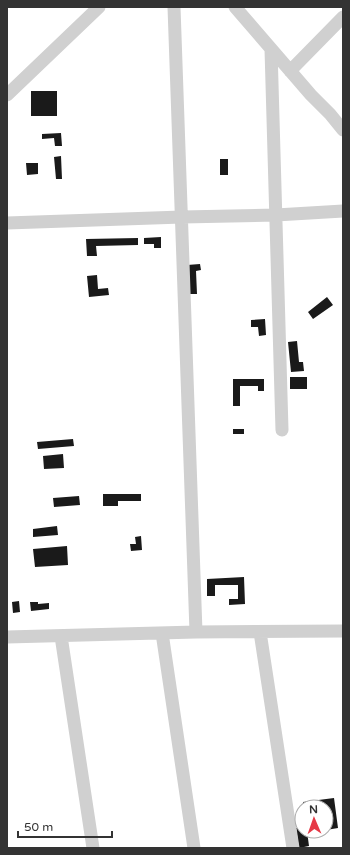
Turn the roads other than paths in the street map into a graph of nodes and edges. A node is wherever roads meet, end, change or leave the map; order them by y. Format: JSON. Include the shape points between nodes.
{"nodes":[{"id":1,"x":99,"y":7,"type":"edge"},
{"id":2,"x":174,"y":7,"type":"edge"},
{"id":3,"x":235,"y":7,"type":"edge"},
{"id":4,"x":343,"y":17,"type":"edge"},
{"id":5,"x":271,"y":49,"type":"junction"},
{"id":6,"x":290,"y":72,"type":"junction"},
{"id":7,"x":7,"y":95,"type":"edge"},
{"id":8,"x":343,"y":130,"type":"edge"},
{"id":9,"x":343,"y":211,"type":"edge"},
{"id":10,"x":276,"y":215,"type":"junction"},
{"id":11,"x":182,"y":216,"type":"junction"},
{"id":12,"x":7,"y":223,"type":"edge"},
{"id":13,"x":282,"y":430,"type":"dead end"},
{"id":14,"x":343,"y":631,"type":"edge"},
{"id":15,"x":196,"y":632,"type":"junction"},
{"id":16,"x":260,"y":632,"type":"junction"},
{"id":17,"x":162,"y":633,"type":"junction"},
{"id":18,"x":61,"y":636,"type":"junction"},
{"id":19,"x":7,"y":637,"type":"edge"},
{"id":20,"x":93,"y":848,"type":"edge"},
{"id":21,"x":194,"y":848,"type":"edge"},
{"id":22,"x":293,"y":848,"type":"edge"}],
"edges":[{"from":1,"to":7,"type":"street"},
{"from":2,"to":11,"type":"street"},
{"from":3,"to":5,"type":"street"},
{"from":4,"to":6,"type":"street"},
{"from":5,"to":6,"type":"street"},
{"from":5,"to":10,"type":"street"},
{"from":6,"to":8,"type":"street"},
{"from":9,"to":10,"type":"street"},
{"from":10,"to":11,"type":"street"},
{"from":10,"to":13,"type":"street"},
{"from":11,"to":12,"type":"street"},
{"from":11,"to":15,"type":"street"},
{"from":14,"to":16,"type":"street"},
{"from":15,"to":16,"type":"street"},
{"from":15,"to":17,"type":"street"},
{"from":16,"to":22,"type":"street"},
{"from":17,"to":18,"type":"street"},
{"from":17,"to":21,"type":"street"},
{"from":18,"to":19,"type":"street"},
{"from":18,"to":20,"type":"street"}]}
